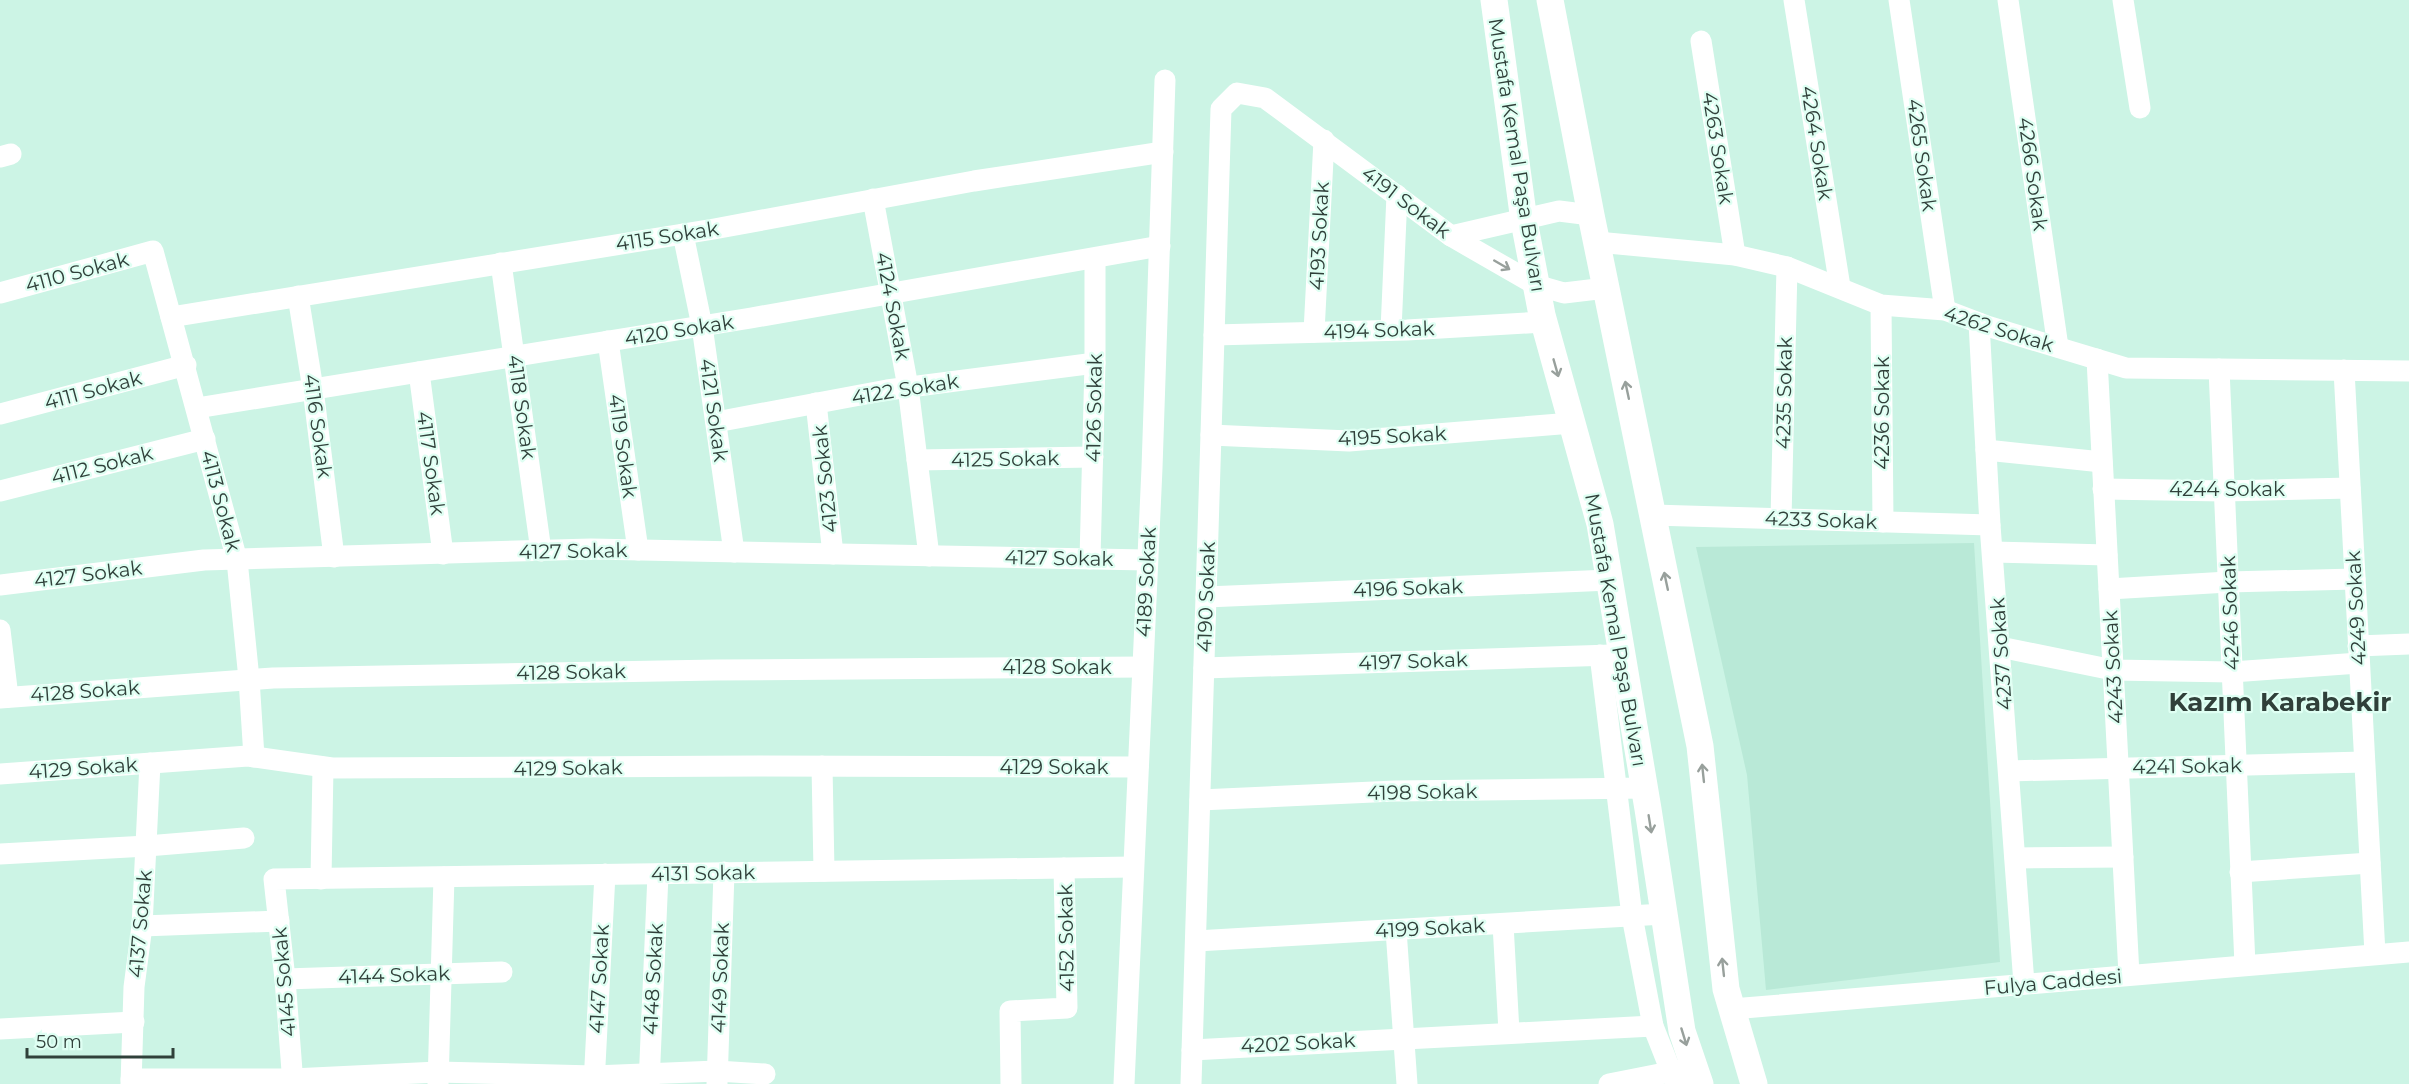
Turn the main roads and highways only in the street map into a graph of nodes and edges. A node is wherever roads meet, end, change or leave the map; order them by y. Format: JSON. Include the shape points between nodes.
{"nodes":[{"id":1,"x":1494,"y":0,"type":"edge"},
{"id":2,"x":1550,"y":0,"type":"edge"},
{"id":3,"x":1686,"y":1077,"type":"edge"},
{"id":4,"x":1754,"y":1084,"type":"edge"}],
"edges":[{"from":1,"to":3,"type":"main road","name":"Mustafa Kemal Paşa Bulvarı","one_way":true,"via":[[1536,285],[1600,524],[1610,580],[1611,655],[1645,788]]},
{"from":4,"to":2,"type":"main road","one_way":true,"via":[[1726,989],[1700,746]]}]}
